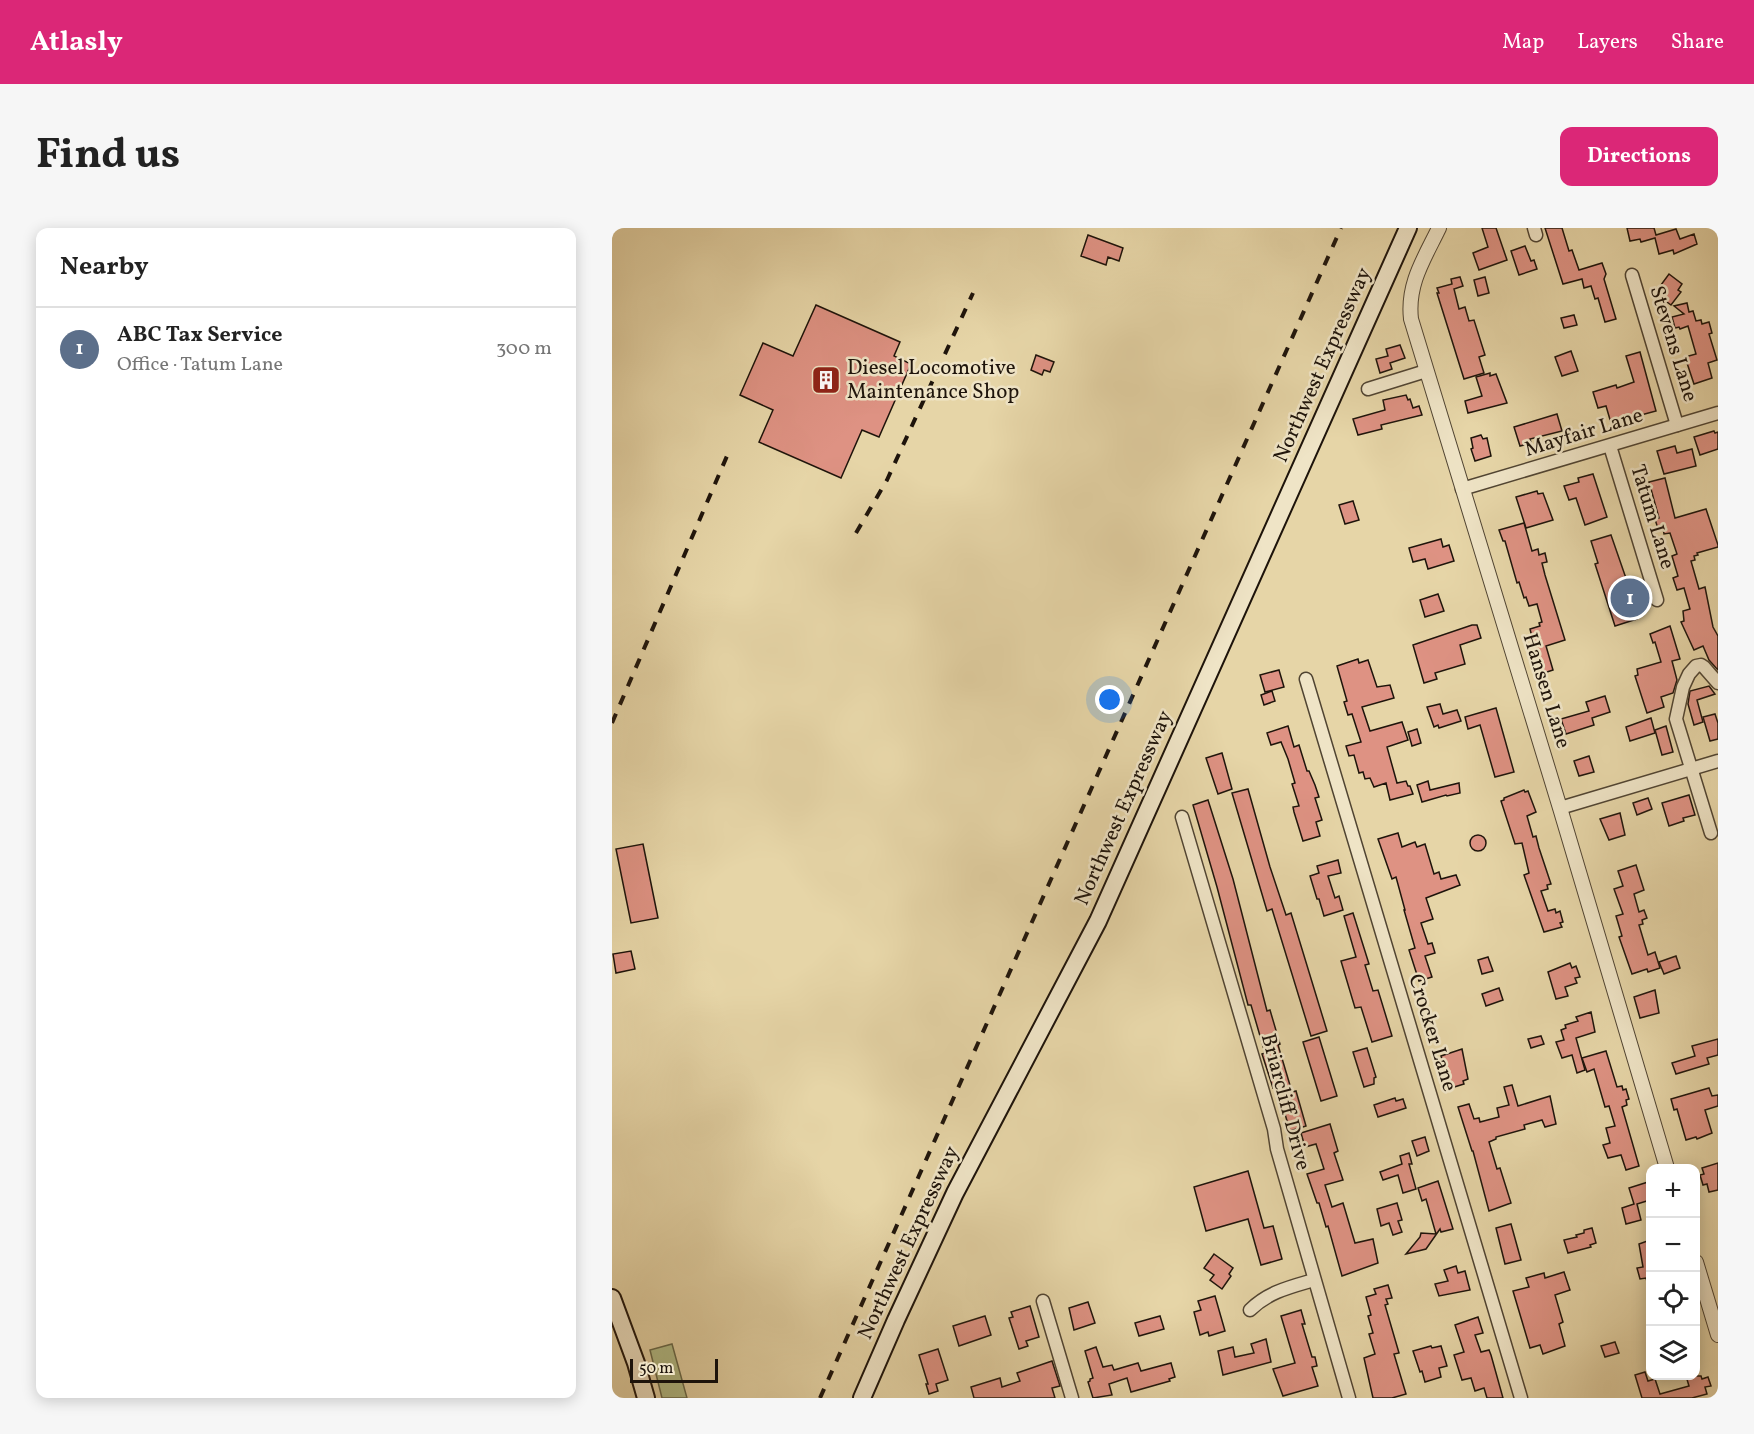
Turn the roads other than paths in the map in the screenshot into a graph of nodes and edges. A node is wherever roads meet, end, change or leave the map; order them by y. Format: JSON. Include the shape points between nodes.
{"nodes":[{"id":1,"x":1408,"y":228,"type":"edge"},
{"id":2,"x":1439,"y":228,"type":"edge"},
{"id":3,"x":1632,"y":275,"type":"dead end"},
{"id":4,"x":1426,"y":371,"type":"junction"},
{"id":5,"x":1368,"y":389,"type":"dead end"},
{"id":6,"x":1718,"y":413,"type":"edge"},
{"id":7,"x":1677,"y":425,"type":"junction"},
{"id":8,"x":1610,"y":446,"type":"junction"},
{"id":9,"x":1462,"y":489,"type":"junction"},
{"id":10,"x":1657,"y":600,"type":"dead end"},
{"id":11,"x":1306,"y":680,"type":"dead end"},
{"id":12,"x":1718,"y":683,"type":"edge"},
{"id":13,"x":1718,"y":761,"type":"edge"},
{"id":14,"x":1691,"y":769,"type":"junction"},
{"id":15,"x":1560,"y":808,"type":"junction"},
{"id":16,"x":1182,"y":817,"type":"dead end"},
{"id":17,"x":1711,"y":833,"type":"dead end"},
{"id":18,"x":1666,"y":1164,"type":"edge"},
{"id":19,"x":1698,"y":1272,"type":"edge"},
{"id":20,"x":1314,"y":1280,"type":"junction"},
{"id":21,"x":612,"y":1298,"type":"edge"},
{"id":22,"x":1043,"y":1301,"type":"dead end"},
{"id":23,"x":1250,"y":1310,"type":"dead end"},
{"id":24,"x":1718,"y":1335,"type":"edge"},
{"id":25,"x":646,"y":1398,"type":"edge"},
{"id":26,"x":862,"y":1398,"type":"edge"},
{"id":27,"x":1072,"y":1398,"type":"edge"},
{"id":28,"x":1349,"y":1398,"type":"edge"},
{"id":29,"x":1521,"y":1398,"type":"edge"}],
"edges":[{"from":1,"to":26,"type":"main road","name":"Northwest Expressway","via":[[1098,921],[955,1193]]},
{"from":2,"to":4,"type":"street","name":"Hansen Lane","via":[[1411,289],[1409,303]]},
{"from":3,"to":7,"type":"street","name":"Stevens Lane"},
{"from":4,"to":5,"type":"street"},
{"from":4,"to":9,"type":"street","name":"Hansen Lane"},
{"from":6,"to":7,"type":"street","name":"Mayfair Lane"},
{"from":7,"to":8,"type":"street","name":"Mayfair Lane"},
{"from":8,"to":9,"type":"street","name":"Mayfair Lane"},
{"from":8,"to":10,"type":"street","name":"Tatum Lane"},
{"from":9,"to":15,"type":"street","name":"Hansen Lane"},
{"from":11,"to":29,"type":"street","name":"Crocker Lane"},
{"from":12,"to":14,"type":"street","via":[[1701,665],[1683,687],[1676,719]]},
{"from":13,"to":14,"type":"street"},
{"from":14,"to":15,"type":"street"},
{"from":14,"to":17,"type":"street"},
{"from":15,"to":18,"type":"street","name":"Hansen Lane"},
{"from":16,"to":20,"type":"street","name":"Briarcliff Drive","via":[[1271,1118]]},
{"from":19,"to":24,"type":"street"},
{"from":20,"to":23,"type":"street","via":[[1276,1291]]},
{"from":20,"to":28,"type":"street","name":"Briarcliff Drive"},
{"from":21,"to":25,"type":"main road"},
{"from":22,"to":27,"type":"street"}]}
